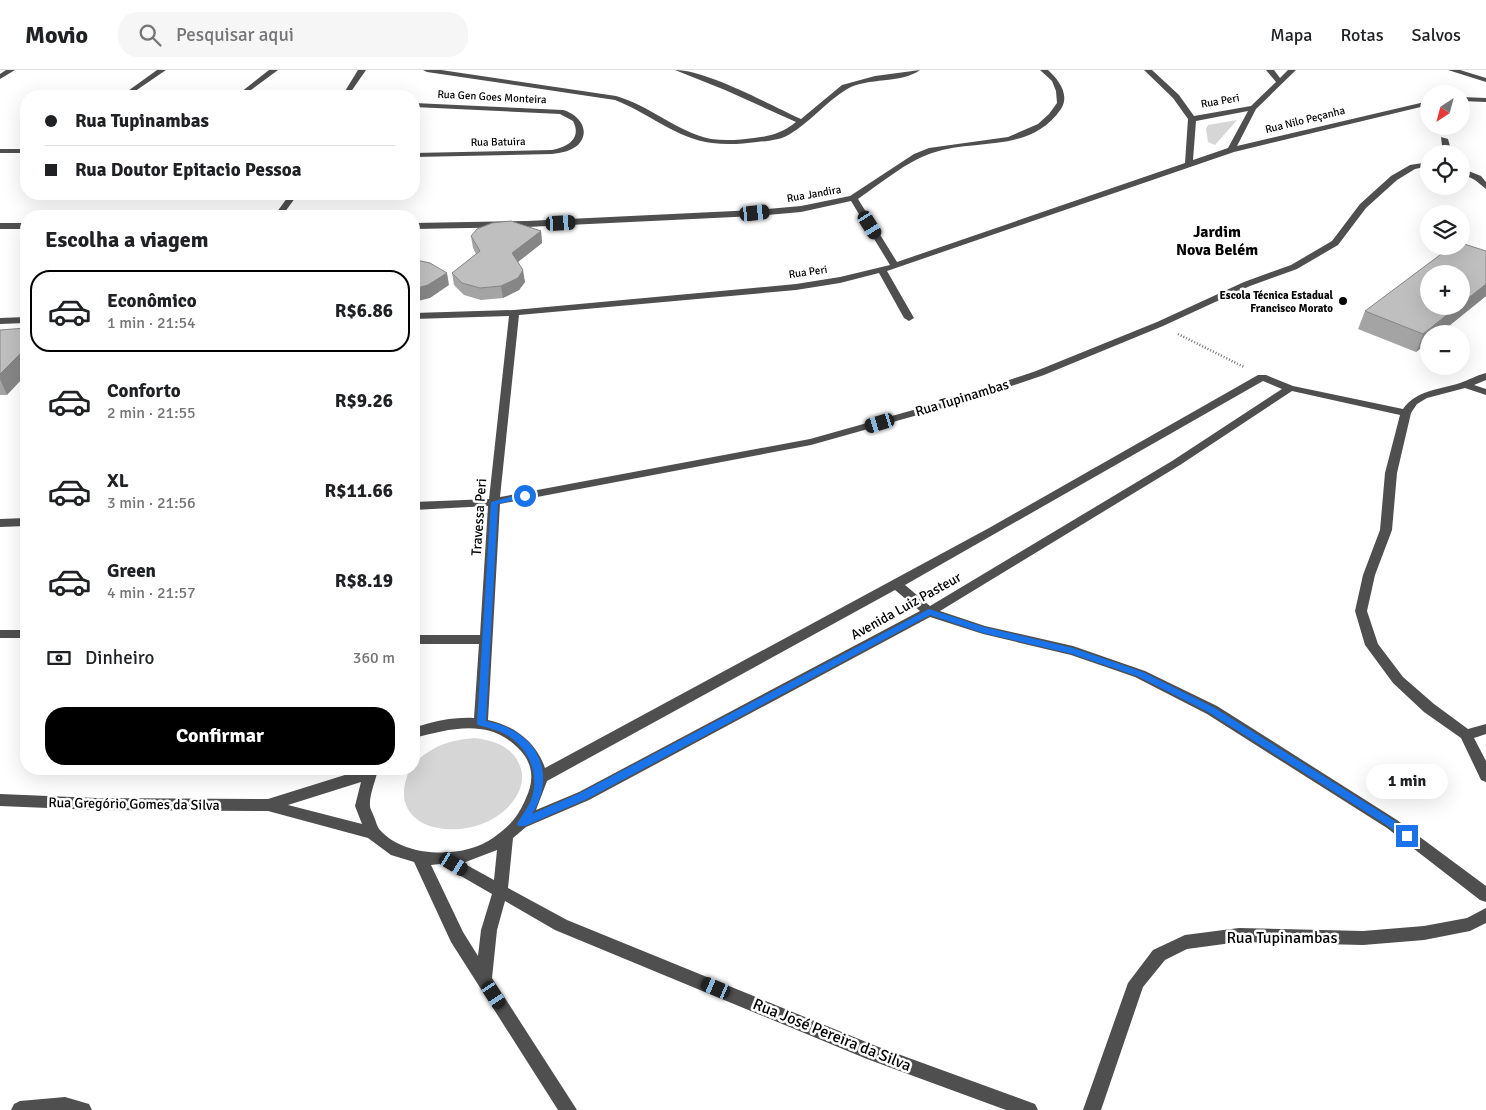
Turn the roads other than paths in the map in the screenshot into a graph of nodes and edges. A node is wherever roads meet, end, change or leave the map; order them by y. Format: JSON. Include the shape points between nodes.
{"nodes":[{"id":1,"x":11,"y":70,"type":"edge"},
{"id":2,"x":162,"y":70,"type":"edge"},
{"id":3,"x":274,"y":70,"type":"edge"},
{"id":4,"x":362,"y":70,"type":"edge"},
{"id":5,"x":427,"y":70,"type":"edge"},
{"id":6,"x":679,"y":70,"type":"edge"},
{"id":7,"x":916,"y":70,"type":"edge"},
{"id":8,"x":1044,"y":70,"type":"edge"},
{"id":9,"x":1148,"y":70,"type":"edge"},
{"id":10,"x":1270,"y":70,"type":"edge"},
{"id":11,"x":1292,"y":70,"type":"edge"},
{"id":12,"x":1452,"y":70,"type":"edge"},
{"id":13,"x":0,"y":77,"type":"edge"},
{"id":14,"x":1486,"y":80,"type":"edge"},
{"id":15,"x":1280,"y":81,"type":"junction"},
{"id":16,"x":133,"y":90,"type":"edge"},
{"id":17,"x":247,"y":90,"type":"edge"},
{"id":18,"x":350,"y":90,"type":"edge"},
{"id":19,"x":1470,"y":99,"type":"edge"},
{"id":20,"x":1486,"y":100,"type":"edge"},
{"id":21,"x":420,"y":105,"type":"edge"},
{"id":22,"x":1420,"y":105,"type":"edge"},
{"id":23,"x":1253,"y":108,"type":"junction"},
{"id":24,"x":1192,"y":119,"type":"junction"},
{"id":25,"x":802,"y":122,"type":"junction"},
{"id":26,"x":578,"y":139,"type":"joint"},
{"id":27,"x":1444,"y":139,"type":"dead end"},
{"id":28,"x":1446,"y":145,"type":"edge"},
{"id":29,"x":1231,"y":150,"type":"junction"},
{"id":30,"x":0,"y":151,"type":"edge"},
{"id":31,"x":20,"y":151,"type":"edge"},
{"id":32,"x":420,"y":155,"type":"edge"},
{"id":33,"x":1189,"y":164,"type":"junction"},
{"id":34,"x":1420,"y":166,"type":"edge"},
{"id":35,"x":1470,"y":174,"type":"edge"},
{"id":36,"x":1486,"y":188,"type":"edge"},
{"id":37,"x":853,"y":198,"type":"junction"},
{"id":38,"x":0,"y":226,"type":"edge"},
{"id":39,"x":20,"y":226,"type":"edge"},
{"id":40,"x":420,"y":226,"type":"edge"},
{"id":41,"x":895,"y":266,"type":"junction"},
{"id":42,"x":882,"y":270,"type":"junction"},
{"id":43,"x":514,"y":313,"type":"junction"},
{"id":44,"x":420,"y":316,"type":"edge"},
{"id":45,"x":909,"y":318,"type":"dead end"},
{"id":46,"x":20,"y":320,"type":"edge"},
{"id":47,"x":0,"y":321,"type":"edge"},
{"id":48,"x":1486,"y":376,"type":"edge"},
{"id":49,"x":1465,"y":385,"type":"junction"},
{"id":50,"x":1290,"y":388,"type":"junction"},
{"id":51,"x":1486,"y":392,"type":"edge"},
{"id":52,"x":1406,"y":413,"type":"junction"},
{"id":53,"x":494,"y":502,"type":"junction"},
{"id":54,"x":420,"y":506,"type":"edge"},
{"id":55,"x":20,"y":522,"type":"edge"},
{"id":56,"x":0,"y":523,"type":"edge"},
{"id":57,"x":897,"y":585,"type":"junction"},
{"id":58,"x":929,"y":612,"type":"junction"},
{"id":59,"x":0,"y":634,"type":"edge"},
{"id":60,"x":20,"y":634,"type":"edge"},
{"id":61,"x":420,"y":639,"type":"edge"},
{"id":62,"x":487,"y":640,"type":"junction"},
{"id":63,"x":481,"y":723,"type":"junction"},
{"id":64,"x":1486,"y":729,"type":"edge"},
{"id":65,"x":420,"y":730,"type":"edge"},
{"id":66,"x":1466,"y":736,"type":"junction"},
{"id":67,"x":358,"y":775,"type":"edge"},
{"id":68,"x":368,"y":775,"type":"edge"},
{"id":69,"x":1486,"y":776,"type":"edge"},
{"id":70,"x":540,"y":778,"type":"junction"},
{"id":71,"x":0,"y":800,"type":"edge"},
{"id":72,"x":268,"y":805,"type":"junction"},
{"id":73,"x":522,"y":824,"type":"junction"},
{"id":74,"x":373,"y":833,"type":"junction"},
{"id":75,"x":506,"y":839,"type":"junction"},
{"id":76,"x":420,"y":858,"type":"junction"},
{"id":77,"x":445,"y":860,"type":"junction"},
{"id":78,"x":500,"y":892,"type":"junction"},
{"id":79,"x":1486,"y":895,"type":"edge"},
{"id":80,"x":1486,"y":915,"type":"edge"},
{"id":81,"x":484,"y":979,"type":"junction"},
{"id":82,"x":20,"y":1110,"type":"edge"},
{"id":83,"x":82,"y":1110,"type":"edge"},
{"id":84,"x":568,"y":1110,"type":"edge"},
{"id":85,"x":1029,"y":1110,"type":"edge"},
{"id":86,"x":1092,"y":1110,"type":"edge"}],
"edges":[{"from":1,"to":13,"type":"street"},
{"from":2,"to":16,"type":"street"},
{"from":3,"to":17,"type":"street"},
{"from":4,"to":18,"type":"street"},
{"from":5,"to":25,"type":"street","via":[[616,98],[676,128],[711,141],[741,142],[777,137]]},
{"from":6,"to":25,"type":"street","via":[[728,88]]},
{"from":7,"to":25,"type":"street","via":[[844,87]]},
{"from":8,"to":37,"type":"street","name":"Rua Jandira","via":[[1055,80],[1061,103],[1041,126],[1010,139],[932,150],[917,156]]},
{"from":9,"to":24,"type":"street","via":[[1176,97]]},
{"from":10,"to":15,"type":"street"},
{"from":11,"to":15,"type":"street","name":"Rua Peri"},
{"from":12,"to":14,"type":"street"},
{"from":15,"to":23,"type":"street","name":"Rua Peri"},
{"from":19,"to":20,"type":"street"},
{"from":21,"to":26,"type":"street","name":"Rua Gen Goes Monteira","via":[[563,113],[578,121],[581,127]]},
{"from":22,"to":29,"type":"street","name":"Rua Nilo Peçanha"},
{"from":23,"to":24,"type":"street","name":"Rua Peri"},
{"from":23,"to":29,"type":"street","name":"Rua Peri"},
{"from":24,"to":33,"type":"street"},
{"from":26,"to":32,"type":"street","name":"Rua Batuira","via":[[573,146],[552,152]]},
{"from":27,"to":28,"type":"street"},
{"from":29,"to":33,"type":"street","name":"Rua Nilo Peçanha"},
{"from":30,"to":31,"type":"street"},
{"from":33,"to":41,"type":"street","name":"Rua Peri"},
{"from":34,"to":53,"type":"street","name":"Rua Tupinambas","via":[[1394,178],[1363,206],[1335,242],[1294,267],[1040,373],[960,400],[811,442]]},
{"from":35,"to":36,"type":"street"},
{"from":37,"to":40,"type":"street","name":"Rua Jandira","via":[[801,209],[755,213]]},
{"from":37,"to":41,"type":"street"},
{"from":38,"to":39,"type":"street"},
{"from":41,"to":42,"type":"street","name":"Rua Peri"},
{"from":42,"to":43,"type":"street","name":"Rua Peri","via":[[796,287]]},
{"from":42,"to":45,"type":"street"},
{"from":43,"to":44,"type":"street","name":"Rua Peri"},
{"from":43,"to":53,"type":"street","name":"Travessa Peri"},
{"from":46,"to":47,"type":"street"},
{"from":48,"to":49,"type":"street"},
{"from":49,"to":51,"type":"street"},
{"from":49,"to":52,"type":"street","via":[[1423,396],[1413,402]]},
{"from":50,"to":52,"type":"street"},
{"from":50,"to":57,"type":"street","name":"Avenida Luiz Pasteur","via":[[1262,377]]},
{"from":50,"to":58,"type":"street","name":"Avenida Luiz Pasteur","via":[[1176,463]]},
{"from":52,"to":66,"type":"street","via":[[1391,473],[1386,530],[1369,575],[1361,611],[1372,645],[1398,680]]},
{"from":53,"to":54,"type":"street","name":"Rua Tupinambas"},
{"from":53,"to":62,"type":"street","name":"Travessa Peri"},
{"from":55,"to":56,"type":"street"},
{"from":57,"to":58,"type":"street"},
{"from":57,"to":70,"type":"street","name":"Avenida Luiz Pasteur"},
{"from":58,"to":73,"type":"street","name":"Avenida Luiz Pasteur","via":[[584,796]]},
{"from":58,"to":79,"type":"street","via":[[983,630],[1073,651],[1140,674],[1212,710],[1392,824]]},
{"from":59,"to":60,"type":"street"},
{"from":61,"to":62,"type":"street"},
{"from":62,"to":63,"type":"street","name":"Travessa Peri"},
{"from":63,"to":65,"type":"street","via":[[430,726]]},
{"from":63,"to":70,"type":"street","via":[[504,730],[523,742],[535,759]]},
{"from":64,"to":66,"type":"street"},
{"from":66,"to":69,"type":"street"},
{"from":67,"to":72,"type":"street","name":"Rua Gregório Gomes da Silva"},
{"from":68,"to":74,"type":"street","via":[[361,807]]},
{"from":70,"to":73,"type":"street","via":[[536,801]]},
{"from":71,"to":72,"type":"street","name":"Rua Gregório Gomes da Silva"},
{"from":72,"to":74,"type":"street","name":"Rua Gregório Gomes da Silva"},
{"from":73,"to":75,"type":"street"},
{"from":74,"to":76,"type":"street","via":[[379,841],[397,852]]},
{"from":75,"to":77,"type":"street","via":[[476,854]]},
{"from":75,"to":78,"type":"street"},
{"from":76,"to":77,"type":"street"},
{"from":76,"to":81,"type":"street","via":[[457,937]]},
{"from":77,"to":78,"type":"street","name":"Rua José Pereira da Silva"},
{"from":78,"to":81,"type":"street","via":[[489,930]]},
{"from":78,"to":85,"type":"street","name":"Rua José Pereira da Silva","via":[[561,924],[846,1042]]},
{"from":80,"to":86,"type":"street","name":"Rua Tupinambas","via":[[1470,924],[1362,938],[1239,935],[1185,942],[1159,955],[1136,983]]},
{"from":81,"to":84,"type":"street"},
{"from":82,"to":83,"type":"street","via":[[65,1106]]}]}
